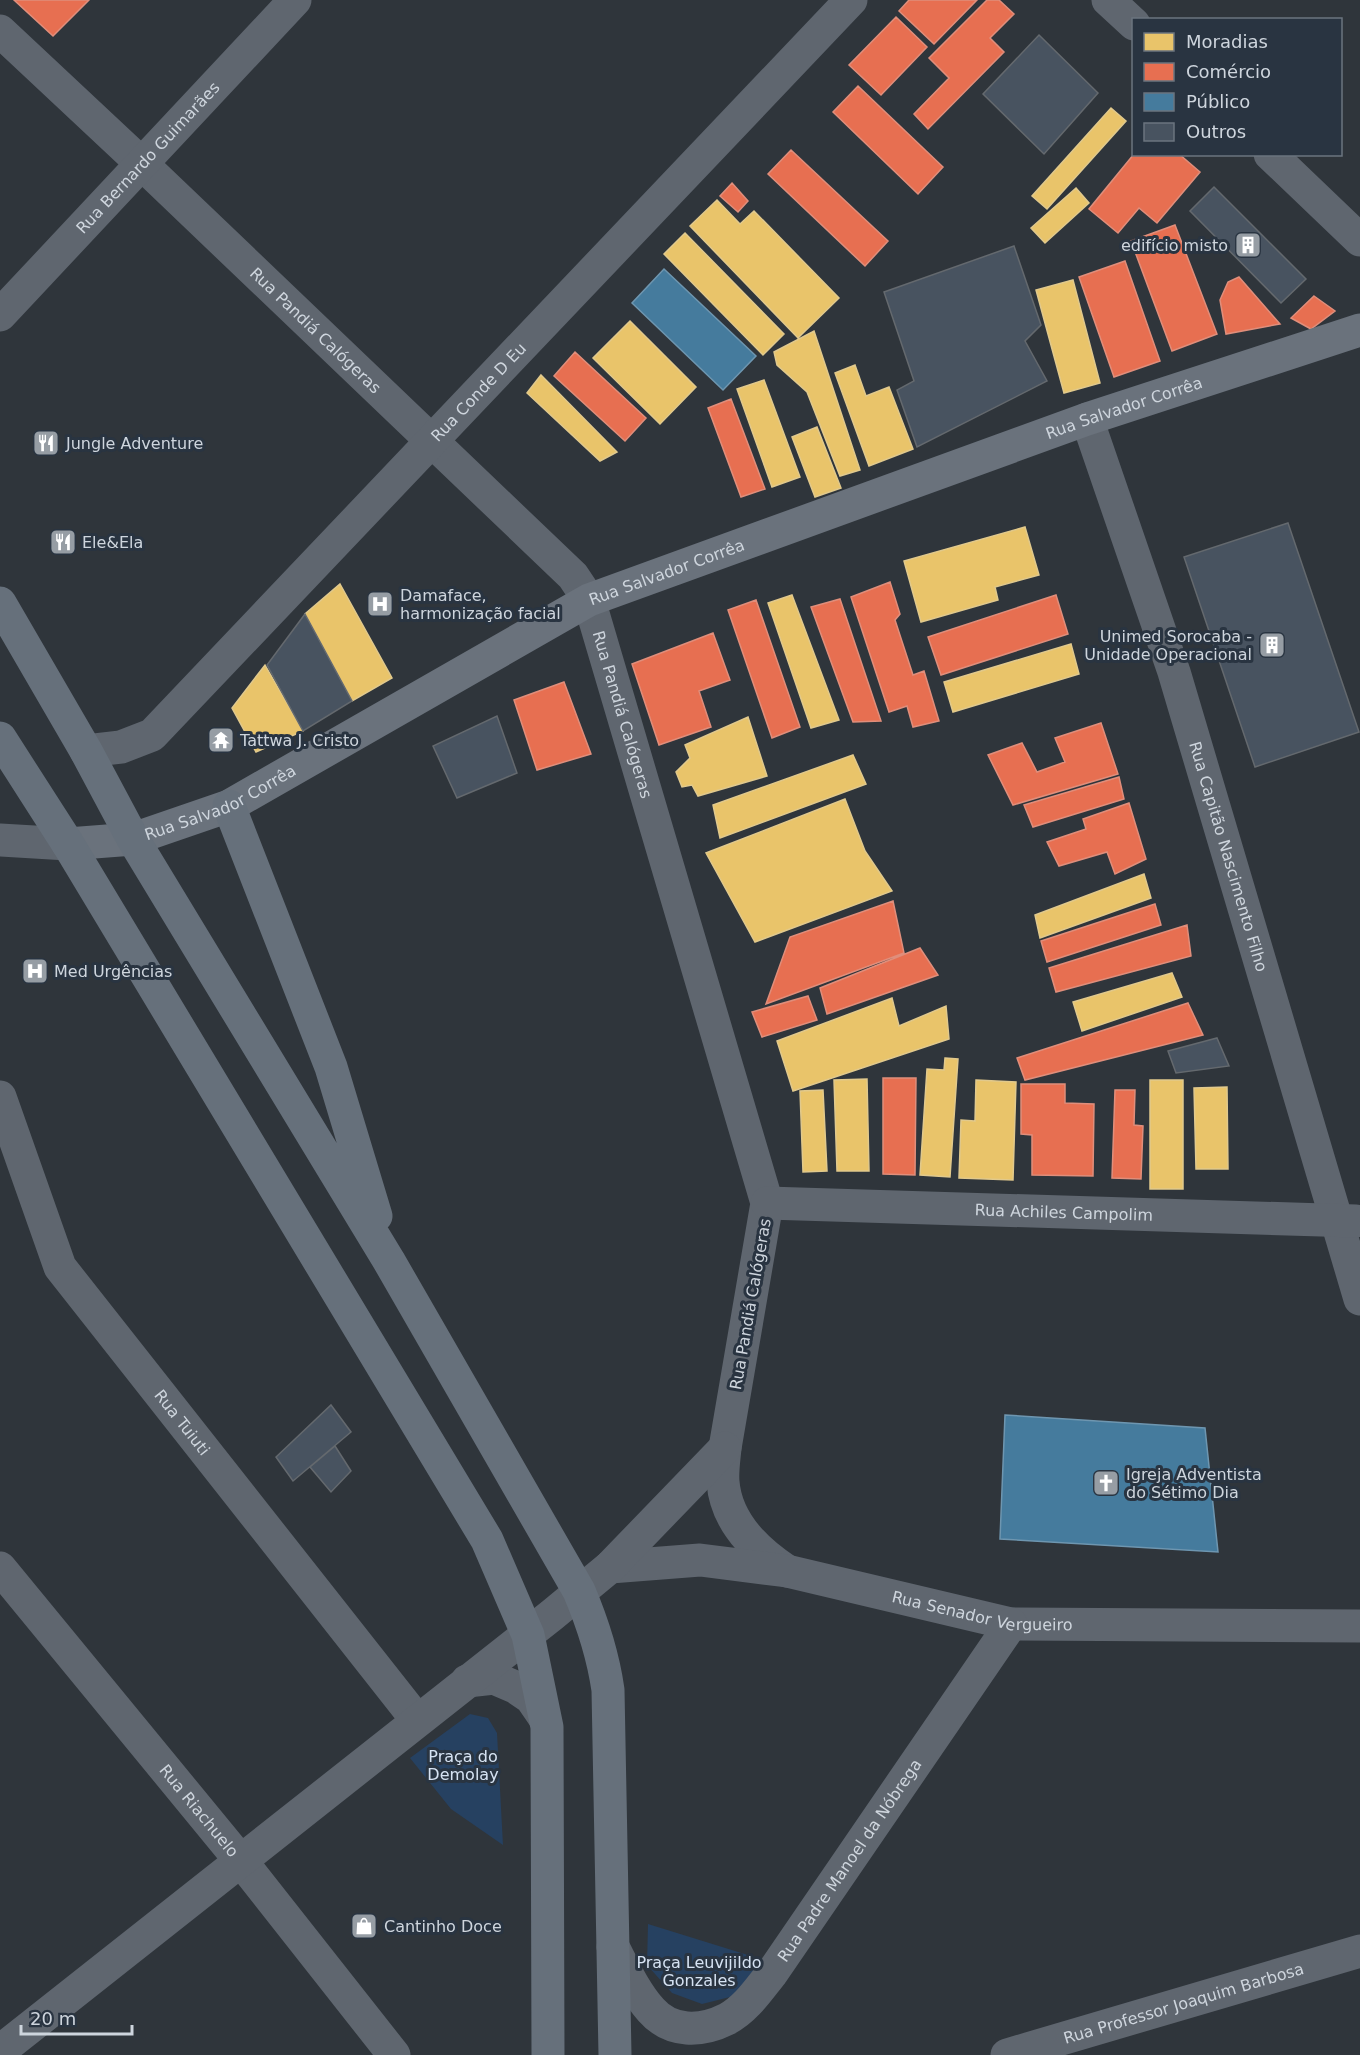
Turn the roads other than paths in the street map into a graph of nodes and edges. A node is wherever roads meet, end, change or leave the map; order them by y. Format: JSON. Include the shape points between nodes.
{"nodes":[{"id":1,"x":295,"y":0,"type":"edge"},
{"id":2,"x":851,"y":0,"type":"edge"},
{"id":3,"x":1108,"y":0,"type":"edge"},
{"id":4,"x":1132,"y":22,"type":"edge"},
{"id":5,"x":0,"y":31,"type":"edge"},
{"id":6,"x":1272,"y":156,"type":"edge"},
{"id":7,"x":141,"y":163,"type":"junction"},
{"id":8,"x":1360,"y":240,"type":"edge"},
{"id":9,"x":0,"y":315,"type":"edge"},
{"id":10,"x":1360,"y":330,"type":"edge"},
{"id":11,"x":1087,"y":419,"type":"junction"},
{"id":12,"x":430,"y":441,"type":"junction"},
{"id":13,"x":589,"y":600,"type":"junction"},
{"id":14,"x":0,"y":603,"type":"edge"},
{"id":15,"x":0,"y":738,"type":"edge"},
{"id":16,"x":86,"y":751,"type":"junction"},
{"id":17,"x":229,"y":806,"type":"junction"},
{"id":18,"x":134,"y":839,"type":"junction"},
{"id":19,"x":0,"y":840,"type":"edge"},
{"id":20,"x":68,"y":844,"type":"junction"},
{"id":21,"x":0,"y":1097,"type":"edge"},
{"id":22,"x":767,"y":1203,"type":"junction"},
{"id":23,"x":1348,"y":1221,"type":"edge"},
{"id":24,"x":389,"y":1261,"type":"junction"},
{"id":25,"x":1360,"y":1299,"type":"edge"},
{"id":26,"x":725,"y":1448,"type":"junction"},
{"id":27,"x":610,"y":1567,"type":"junction"},
{"id":28,"x":0,"y":1568,"type":"edge"},
{"id":29,"x":787,"y":1570,"type":"junction"},
{"id":30,"x":579,"y":1591,"type":"junction"},
{"id":31,"x":1011,"y":1624,"type":"junction"},
{"id":32,"x":1360,"y":1626,"type":"edge"},
{"id":33,"x":528,"y":1635,"type":"junction"},
{"id":34,"x":467,"y":1681,"type":"junction"},
{"id":35,"x":544,"y":1717,"type":"junction"},
{"id":36,"x":417,"y":1720,"type":"junction"},
{"id":37,"x":241,"y":1862,"type":"junction"},
{"id":38,"x":613,"y":1947,"type":"junction"},
{"id":39,"x":1360,"y":1951,"type":"edge"},
{"id":40,"x":0,"y":2051,"type":"edge"},
{"id":41,"x":394,"y":2055,"type":"edge"},
{"id":42,"x":548,"y":2055,"type":"edge"},
{"id":43,"x":615,"y":2055,"type":"edge"},
{"id":44,"x":1007,"y":2055,"type":"edge"}],
"edges":[{"from":1,"to":7,"type":"street","name":"Rua Bernardo Guimarães"},
{"from":2,"to":12,"type":"street","name":"Rua Conde D Eu"},
{"from":3,"to":4,"type":"street"},
{"from":5,"to":7,"type":"street","name":"Rua Pandiá Calógeras"},
{"from":6,"to":8,"type":"street"},
{"from":7,"to":9,"type":"street","name":"Rua Bernardo Guimarães"},
{"from":7,"to":12,"type":"street","name":"Rua Pandiá Calógeras"},
{"from":10,"to":11,"type":"street","name":"Rua Salvador Corrêa"},
{"from":11,"to":13,"type":"street","name":"Rua Salvador Corrêa"},
{"from":11,"to":23,"type":"street","name":"Rua Capitão Nascimento Filho","via":[[1174,672]]},
{"from":12,"to":13,"type":"street","name":"Rua Pandiá Calógeras","via":[[573,576]]},
{"from":12,"to":16,"type":"street","name":"Rua Conde D Eu","via":[[152,735],[121,747]]},
{"from":13,"to":17,"type":"street","name":"Rua Salvador Corrêa"},
{"from":13,"to":22,"type":"street","name":"Rua Pandiá Calógeras"},
{"from":14,"to":16,"type":"main road"},
{"from":15,"to":20,"type":"main road"},
{"from":16,"to":18,"type":"main road"},
{"from":17,"to":18,"type":"street","name":"Rua Salvador Corrêa"},
{"from":17,"to":24,"type":"main road","via":[[332,1067]]},
{"from":18,"to":20,"type":"street","name":"Rua Salvador Corrêa"},
{"from":18,"to":24,"type":"main road"},
{"from":19,"to":20,"type":"street","name":"Rua Salvador Corrêa"},
{"from":20,"to":33,"type":"main road","via":[[487,1540]]},
{"from":21,"to":36,"type":"street","name":"Rua Tuiuti","via":[[60,1267]]},
{"from":22,"to":23,"type":"street","name":"Rua Achiles Campolim"},
{"from":22,"to":26,"type":"street","name":"Rua Pandiá Calógeras"},
{"from":23,"to":25,"type":"street","name":"Rua Capitão Nascimento Filho"},
{"from":24,"to":30,"type":"main road"},
{"from":26,"to":27,"type":"street"},
{"from":26,"to":29,"type":"street","name":"Rua Pandiá Calógeras","via":[[723,1481],[735,1521],[766,1557]]},
{"from":27,"to":29,"type":"street","name":"Rua Senador Vergueiro","via":[[700,1560]]},
{"from":27,"to":30,"type":"street"},
{"from":28,"to":37,"type":"street","name":"Rua Riachuelo"},
{"from":29,"to":31,"type":"street","name":"Rua Senador Vergueiro"},
{"from":30,"to":33,"type":"street"},
{"from":30,"to":38,"type":"main road","via":[[604,1660],[608,1690]]},
{"from":31,"to":32,"type":"street","name":"Rua Senador Vergueiro"},
{"from":31,"to":38,"type":"street","name":"Rua Padre Manoel da Nóbrega","via":[[772,1973],[727,2019],[690,2029],[670,2025],[646,2004]]},
{"from":33,"to":34,"type":"street"},
{"from":33,"to":35,"type":"main road"},
{"from":34,"to":35,"type":"street","via":[[494,1678],[515,1687],[531,1698]]},
{"from":34,"to":36,"type":"street"},
{"from":35,"to":42,"type":"main road"},
{"from":36,"to":37,"type":"street"},
{"from":37,"to":40,"type":"street"},
{"from":37,"to":41,"type":"street","name":"Rua Riachuelo"},
{"from":38,"to":43,"type":"main road"},
{"from":39,"to":44,"type":"street","name":"Rua Professor Joaquim Barbosa"}]}
